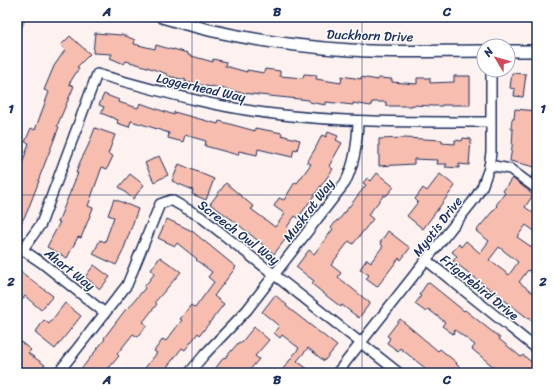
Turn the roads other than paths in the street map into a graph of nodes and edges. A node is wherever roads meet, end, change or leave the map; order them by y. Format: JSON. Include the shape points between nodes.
{"nodes":[{"id":1,"x":162,"y":17,"type":"edge"},
{"id":2,"x":476,"y":51,"type":"edge"},
{"id":3,"x":516,"y":51,"type":"edge"},
{"id":4,"x":537,"y":51,"type":"edge"},
{"id":5,"x":491,"y":78,"type":"edge"},
{"id":6,"x":358,"y":122,"type":"junction"},
{"id":7,"x":491,"y":122,"type":"junction"},
{"id":8,"x":489,"y":165,"type":"junction"},
{"id":9,"x":537,"y":189,"type":"edge"},
{"id":10,"x":20,"y":248,"type":"edge"},
{"id":11,"x":426,"y":260,"type":"junction"},
{"id":12,"x":274,"y":275,"type":"junction"},
{"id":13,"x":105,"y":313,"type":"junction"},
{"id":14,"x":362,"y":343,"type":"junction"},
{"id":15,"x":537,"y":349,"type":"edge"},
{"id":16,"x":58,"y":373,"type":"edge"},
{"id":17,"x":189,"y":373,"type":"edge"},
{"id":18,"x":337,"y":373,"type":"edge"},
{"id":19,"x":399,"y":373,"type":"edge"}],
"edges":[{"from":1,"to":2,"type":"street","name":"Duckhorn Drive","via":[[220,32],[318,48]]},
{"from":3,"to":4,"type":"street"},
{"from":5,"to":7,"type":"street","name":"Myotis Drive"},
{"from":6,"to":7,"type":"street","name":"Loggerhead Way"},
{"from":6,"to":10,"type":"street","name":"Loggerhead Way","via":[[239,109],[189,99],[97,74],[40,224]]},
{"from":6,"to":12,"type":"street","name":"Muskrat Way","via":[[355,159],[350,174]]},
{"from":7,"to":8,"type":"street","name":"Myotis Drive"},
{"from":8,"to":9,"type":"street","via":[[510,169]]},
{"from":8,"to":11,"type":"street","name":"Myotis Drive","via":[[482,187],[474,200]]},
{"from":10,"to":13,"type":"street","name":"Ahart Way"},
{"from":11,"to":14,"type":"street","name":"Myotis Drive"},
{"from":11,"to":15,"type":"street","name":"Frigatebird Drive"},
{"from":12,"to":13,"type":"street","name":"Screech Owl Way","via":[[201,217],[171,200],[160,204],[127,284]]},
{"from":12,"to":14,"type":"street","name":"Screech Owl Way"},
{"from":12,"to":17,"type":"street","name":"Muskrat Way","via":[[247,310]]},
{"from":13,"to":16,"type":"street","name":"Screech Owl Way"},
{"from":14,"to":18,"type":"street","name":"Myotis Drive"},
{"from":14,"to":19,"type":"street","name":"Screech Owl Way"}]}
